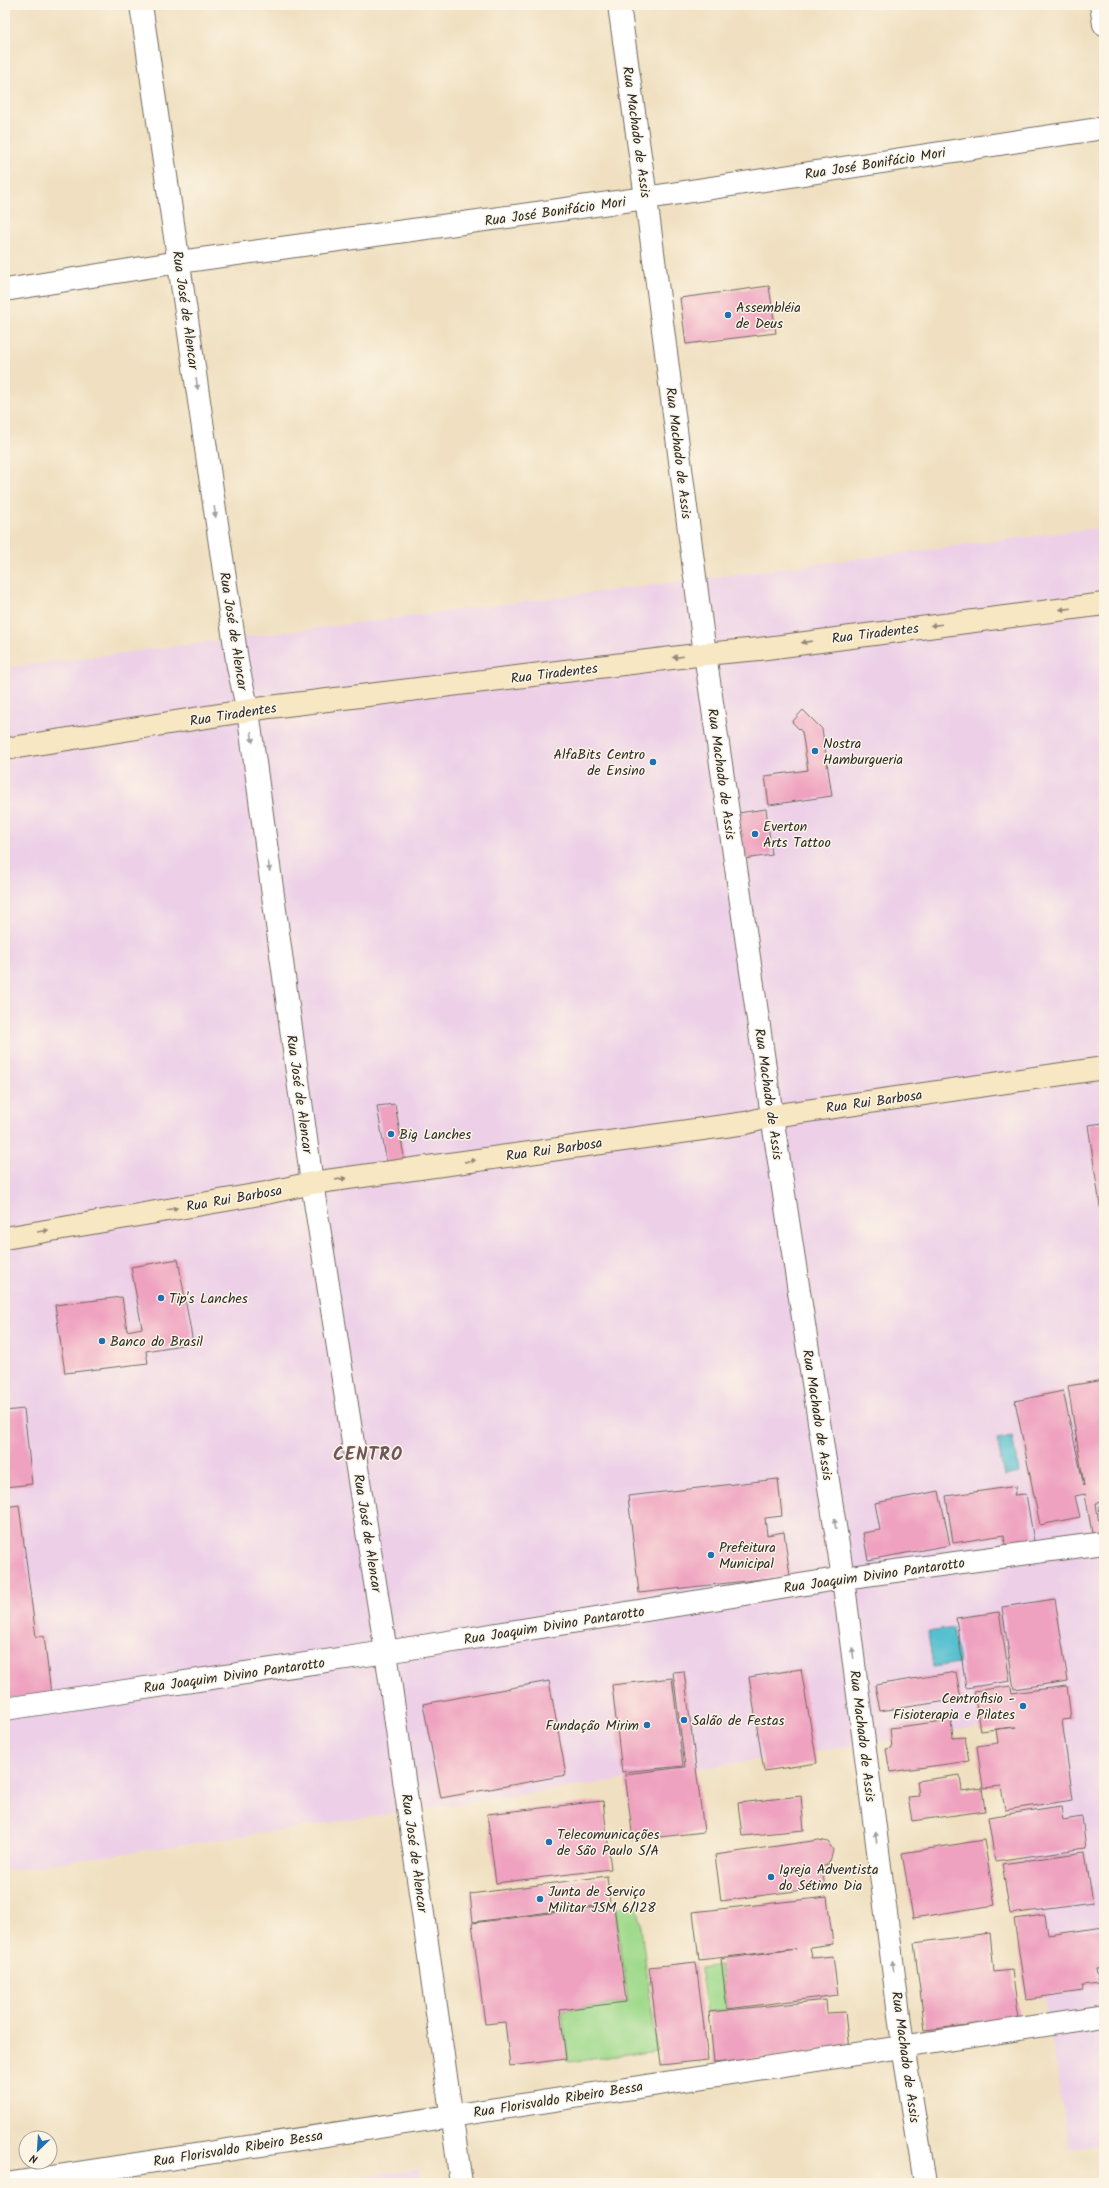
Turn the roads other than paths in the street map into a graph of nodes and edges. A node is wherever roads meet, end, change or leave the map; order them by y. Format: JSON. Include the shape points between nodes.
{"nodes":[{"id":1,"x":141,"y":5,"type":"edge"},
{"id":2,"x":619,"y":5,"type":"edge"},
{"id":3,"x":1101,"y":5,"type":"edge"},
{"id":4,"x":1104,"y":24,"type":"edge"},
{"id":5,"x":1104,"y":128,"type":"edge"},
{"id":6,"x":646,"y":198,"type":"junction"},
{"id":7,"x":179,"y":262,"type":"junction"},
{"id":8,"x":5,"y":290,"type":"edge"},
{"id":9,"x":1104,"y":604,"type":"edge"},
{"id":10,"x":705,"y":654,"type":"junction"},
{"id":11,"x":248,"y":711,"type":"junction"},
{"id":12,"x":5,"y":749,"type":"edge"},
{"id":13,"x":1104,"y":1068,"type":"edge"},
{"id":14,"x":772,"y":1116,"type":"junction"},
{"id":15,"x":312,"y":1183,"type":"junction"},
{"id":16,"x":5,"y":1238,"type":"edge"},
{"id":17,"x":1104,"y":1543,"type":"edge"},
{"id":18,"x":843,"y":1578,"type":"junction"},
{"id":19,"x":386,"y":1652,"type":"junction"},
{"id":20,"x":5,"y":1709,"type":"edge"},
{"id":21,"x":1104,"y":2016,"type":"edge"},
{"id":22,"x":903,"y":2046,"type":"junction"},
{"id":23,"x":452,"y":2116,"type":"junction"},
{"id":24,"x":12,"y":2183,"type":"edge"},
{"id":25,"x":461,"y":2183,"type":"edge"},
{"id":26,"x":925,"y":2183,"type":"edge"}],
"edges":[{"from":1,"to":7,"type":"street","name":"Rua José de Alencar"},
{"from":2,"to":6,"type":"street","name":"Rua Machado de Assis"},
{"from":3,"to":4,"type":"street"},
{"from":5,"to":6,"type":"street","name":"Rua José Bonifácio Mori"},
{"from":6,"to":7,"type":"street","name":"Rua José Bonifácio Mori"},
{"from":6,"to":10,"type":"street","name":"Rua Machado de Assis"},
{"from":7,"to":8,"type":"street","name":"Rua José Bonifácio Mori"},
{"from":7,"to":11,"type":"street","name":"Rua José de Alencar","one_way":true,"via":[[238,667]]},
{"from":9,"to":10,"type":"main road","name":"Rua Tiradentes","one_way":true},
{"from":10,"to":11,"type":"main road","name":"Rua Tiradentes","one_way":true},
{"from":10,"to":14,"type":"street","name":"Rua Machado de Assis"},
{"from":11,"to":12,"type":"main road","name":"Rua Tiradentes"},
{"from":11,"to":15,"type":"street","name":"Rua José de Alencar","one_way":true},
{"from":13,"to":14,"type":"main road","name":"Rua Rui Barbosa"},
{"from":15,"to":14,"type":"main road","name":"Rua Rui Barbosa","one_way":true,"via":[[746,1123]]},
{"from":18,"to":14,"type":"street","name":"Rua Machado de Assis","one_way":true},
{"from":16,"to":15,"type":"main road","name":"Rua Rui Barbosa","one_way":true},
{"from":15,"to":19,"type":"street","name":"Rua José de Alencar"},
{"from":17,"to":18,"type":"street","name":"Rua Joaquim Divino Pantarotto"},
{"from":18,"to":19,"type":"street","name":"Rua Joaquim Divino Pantarotto"},
{"from":22,"to":18,"type":"street","name":"Rua Machado de Assis","one_way":true},
{"from":19,"to":20,"type":"street","name":"Rua Joaquim Divino Pantarotto"},
{"from":19,"to":23,"type":"street","name":"Rua José de Alencar"},
{"from":21,"to":22,"type":"street","name":"Rua Florisvaldo Ribeiro Bessa"},
{"from":22,"to":23,"type":"street","name":"Rua Florisvaldo Ribeiro Bessa"},
{"from":22,"to":26,"type":"street","name":"Rua Machado de Assis"},
{"from":23,"to":24,"type":"street","name":"Rua Florisvaldo Ribeiro Bessa"},
{"from":23,"to":25,"type":"street","name":"Rua José de Alencar"}]}
